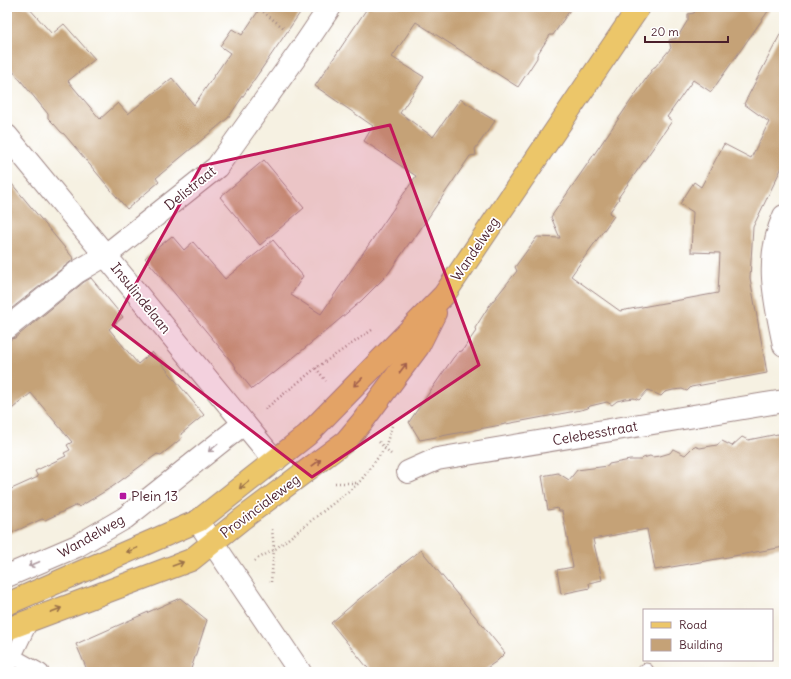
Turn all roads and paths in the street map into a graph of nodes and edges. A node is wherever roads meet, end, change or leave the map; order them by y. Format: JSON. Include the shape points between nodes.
{"nodes":[{"id":1,"x":257,"y":7,"type":"edge"},
{"id":2,"x":330,"y":7,"type":"edge"},
{"id":3,"x":639,"y":7,"type":"edge"},
{"id":4,"x":305,"y":44,"type":"junction"},
{"id":5,"x":7,"y":136,"type":"edge"},
{"id":6,"x":784,"y":216,"type":"edge"},
{"id":7,"x":106,"y":255,"type":"junction"},
{"id":8,"x":444,"y":294,"type":"junction"},
{"id":9,"x":376,"y":327,"type":"dead end"},
{"id":10,"x":7,"y":328,"type":"edge"},
{"id":11,"x":784,"y":345,"type":"edge"},
{"id":12,"x":784,"y":400,"type":"edge"},
{"id":13,"x":243,"y":424,"type":"junction"},
{"id":14,"x":385,"y":448,"type":"dead end"},
{"id":15,"x":274,"y":461,"type":"junction"},
{"id":16,"x":408,"y":472,"type":"dead end"},
{"id":17,"x":332,"y":482,"type":"dead end"},
{"id":18,"x":358,"y":483,"type":"junction"},
{"id":19,"x":198,"y":521,"type":"junction"},
{"id":20,"x":271,"y":523,"type":"dead end"},
{"id":21,"x":213,"y":542,"type":"junction"},
{"id":22,"x":7,"y":576,"type":"edge"},
{"id":23,"x":7,"y":604,"type":"edge"},
{"id":24,"x":31,"y":620,"type":"junction"},
{"id":25,"x":7,"y":630,"type":"edge"},
{"id":26,"x":14,"y":657,"type":"junction"},
{"id":27,"x":7,"y":670,"type":"edge"},
{"id":28,"x":41,"y":672,"type":"edge"},
{"id":29,"x":300,"y":672,"type":"edge"}],
"edges":[{"from":1,"to":4,"type":"path"},
{"from":2,"to":4,"type":"street","name":"Delistraat"},
{"from":3,"to":8,"type":"main road","name":"Wandelweg"},
{"from":4,"to":7,"type":"street","name":"Delistraat","via":[[217,167]]},
{"from":5,"to":7,"type":"street","name":"Insulindelaan"},
{"from":6,"to":11,"type":"street","via":[[773,254],[773,288]]},
{"from":7,"to":10,"type":"street","name":"Delistraat","via":[[77,272]]},
{"from":7,"to":13,"type":"street","name":"Insulindelaan"},
{"from":8,"to":15,"type":"main road","name":"Wandelweg","one_way":true,"via":[[307,435]]},
{"from":21,"to":8,"type":"main road","name":"Provincialeweg","one_way":true,"via":[[346,441],[418,347]]},
{"from":9,"to":13,"type":"path","via":[[316,368]]},
{"from":12,"to":16,"type":"street","name":"Celebesstraat","via":[[437,459]]},
{"from":13,"to":15,"type":"street","name":"Insulindelaan"},
{"from":13,"to":22,"type":"street","name":"Wandelweg","one_way":true,"via":[[126,518],[77,546]]},
{"from":14,"to":18,"type":"path"},
{"from":15,"to":19,"type":"main road","name":"Provincialeweg","one_way":true},
{"from":17,"to":18,"type":"path"},
{"from":18,"to":20,"type":"path","via":[[274,550]]},
{"from":19,"to":21,"type":"street"},
{"from":19,"to":23,"type":"main road","name":"Provincialeweg","one_way":true},
{"from":24,"to":21,"type":"main road","name":"Provincialeweg","one_way":true,"via":[[191,560]]},
{"from":21,"to":29,"type":"street"},
{"from":24,"to":25,"type":"main road","name":"Provincialeweg"},
{"from":24,"to":26,"type":"lane"},
{"from":26,"to":27,"type":"lane"},
{"from":26,"to":28,"type":"lane"}]}
